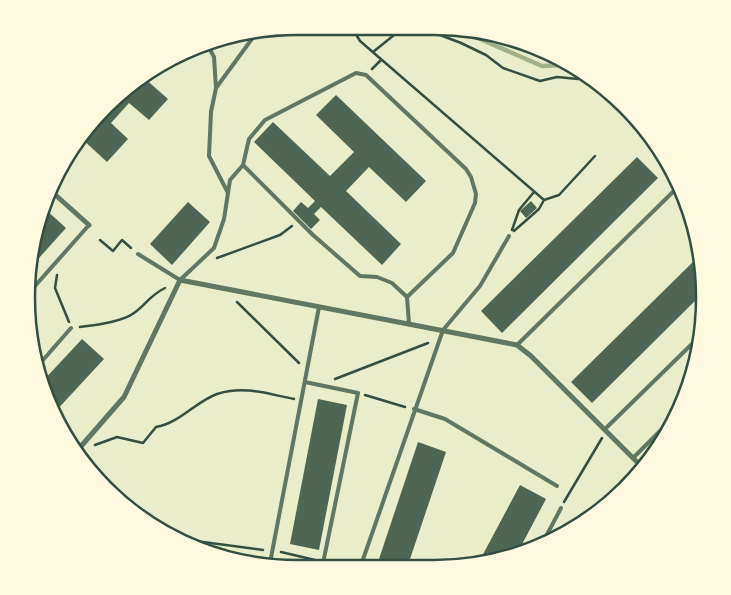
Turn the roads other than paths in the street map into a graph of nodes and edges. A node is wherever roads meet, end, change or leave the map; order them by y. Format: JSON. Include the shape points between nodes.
{"nodes":[{"id":1,"x":252,"y":39,"type":"edge"},
{"id":2,"x":210,"y":50,"type":"edge"},
{"id":3,"x":216,"y":88,"type":"junction"},
{"id":4,"x":242,"y":165,"type":"junction"},
{"id":5,"x":227,"y":191,"type":"junction"},
{"id":6,"x":674,"y":191,"type":"edge"},
{"id":7,"x":56,"y":195,"type":"edge"},
{"id":8,"x":89,"y":225,"type":"joint"},
{"id":9,"x":509,"y":236,"type":"road end"},
{"id":10,"x":138,"y":254,"type":"road end"},
{"id":11,"x":180,"y":280,"type":"junction"},
{"id":12,"x":36,"y":284,"type":"edge"},
{"id":13,"x":408,"y":297,"type":"junction"},
{"id":14,"x":319,"y":307,"type":"junction"},
{"id":15,"x":409,"y":324,"type":"junction"},
{"id":16,"x":72,"y":328,"type":"road end"},
{"id":17,"x":443,"y":330,"type":"junction"},
{"id":18,"x":692,"y":344,"type":"edge"},
{"id":19,"x":517,"y":345,"type":"junction"},
{"id":20,"x":43,"y":360,"type":"edge"},
{"id":21,"x":305,"y":382,"type":"junction"},
{"id":22,"x":414,"y":409,"type":"junction"},
{"id":23,"x":606,"y":430,"type":"junction"},
{"id":24,"x":659,"y":432,"type":"edge"},
{"id":25,"x":81,"y":446,"type":"edge"},
{"id":26,"x":633,"y":458,"type":"junction"},
{"id":27,"x":638,"y":463,"type":"edge"},
{"id":28,"x":557,"y":486,"type":"road end"},
{"id":29,"x":561,"y":508,"type":"road end"},
{"id":30,"x":547,"y":534,"type":"edge"},
{"id":31,"x":271,"y":558,"type":"edge"},
{"id":32,"x":324,"y":560,"type":"edge"},
{"id":33,"x":363,"y":560,"type":"edge"}],
"edges":[{"from":1,"to":3,"type":"lane"},
{"from":2,"to":3,"type":"lane","via":[[214,57]]},
{"from":3,"to":5,"type":"lane","via":[[211,112],[210,156]]},
{"from":4,"to":5,"type":"lane","via":[[230,180]]},
{"from":4,"to":13,"type":"lane","via":[[298,222],[360,276],[377,277],[392,283]]},
{"from":4,"to":13,"type":"lane","via":[[249,139],[265,120],[356,73],[366,75],[466,169],[476,194],[453,253]]},
{"from":5,"to":11,"type":"lane","via":[[224,219],[214,248]]},
{"from":6,"to":19,"type":"lane"},
{"from":7,"to":8,"type":"street"},
{"from":8,"to":12,"type":"lane"},
{"from":9,"to":17,"type":"lane","via":[[480,286]]},
{"from":10,"to":11,"type":"lane"},
{"from":11,"to":14,"type":"street"},
{"from":11,"to":25,"type":"street","via":[[124,397]]},
{"from":13,"to":15,"type":"lane"},
{"from":14,"to":15,"type":"street"},
{"from":14,"to":21,"type":"lane"},
{"from":15,"to":17,"type":"street"},
{"from":16,"to":20,"type":"lane"},
{"from":17,"to":19,"type":"street"},
{"from":17,"to":22,"type":"lane"},
{"from":18,"to":23,"type":"lane"},
{"from":19,"to":23,"type":"street"},
{"from":21,"to":31,"type":"lane"},
{"from":21,"to":32,"type":"lane","via":[[358,393]]},
{"from":22,"to":28,"type":"lane","via":[[445,418]]},
{"from":22,"to":33,"type":"lane"},
{"from":23,"to":26,"type":"street"},
{"from":24,"to":26,"type":"lane"},
{"from":26,"to":27,"type":"street"},
{"from":29,"to":30,"type":"lane"}]}
